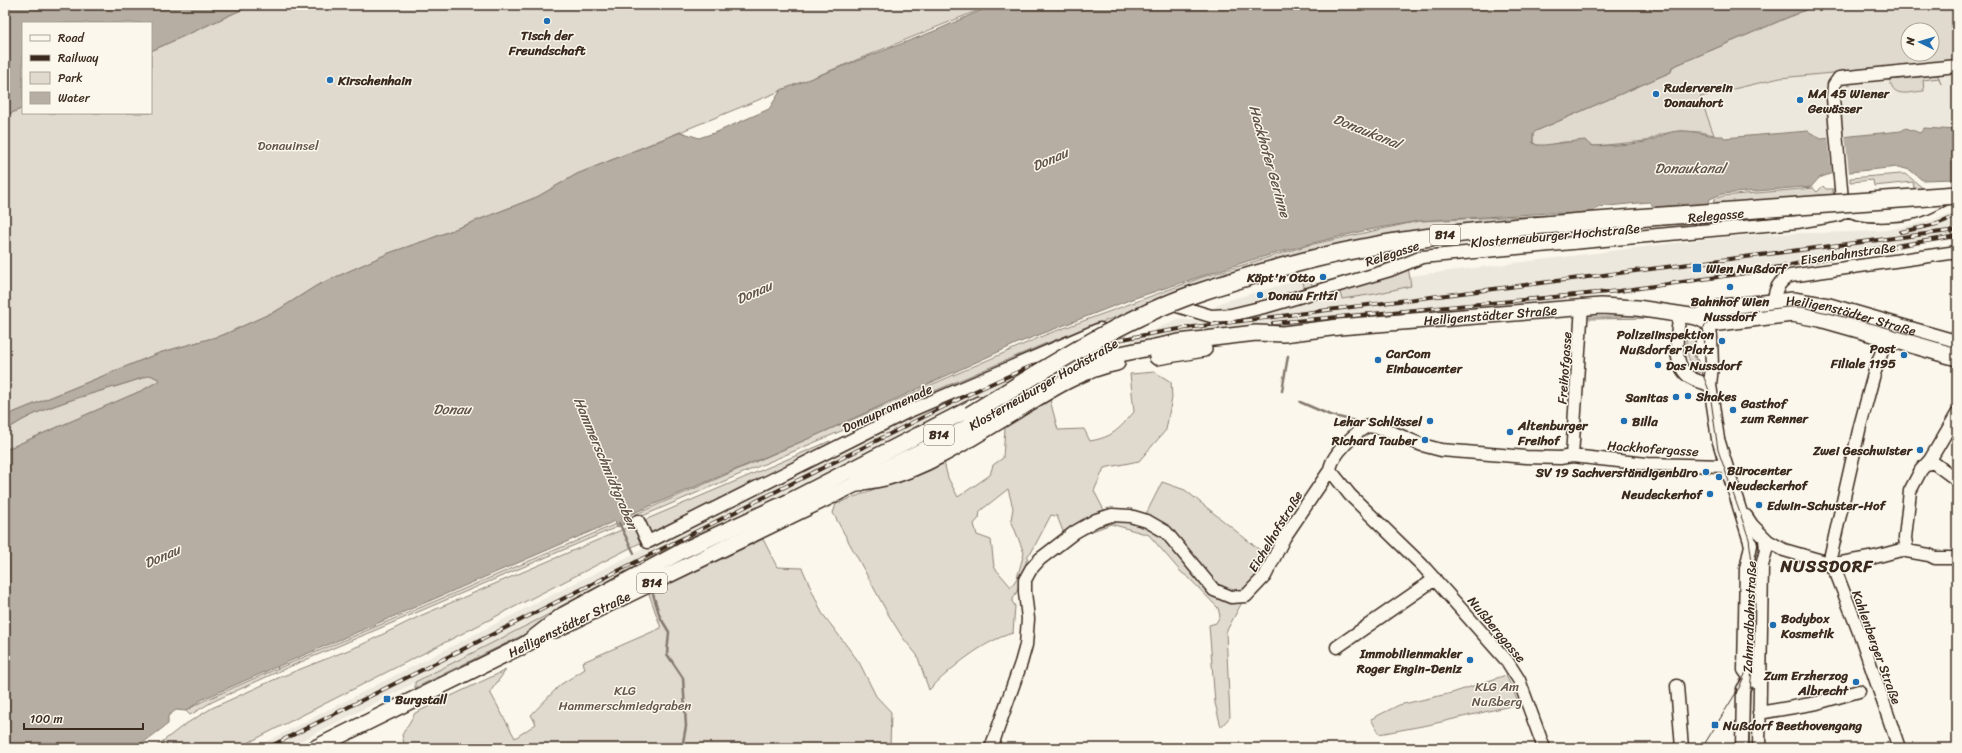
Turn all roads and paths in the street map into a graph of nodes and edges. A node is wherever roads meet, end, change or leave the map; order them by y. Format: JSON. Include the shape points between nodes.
{"nodes":[{"id":1,"x":1957,"y":66,"type":"edge"},
{"id":2,"x":1957,"y":192,"type":"edge"},
{"id":3,"x":1957,"y":195,"type":"edge"},
{"id":4,"x":1957,"y":204,"type":"edge"},
{"id":5,"x":1848,"y":210,"type":"junction"},
{"id":6,"x":1957,"y":252,"type":"edge"},
{"id":7,"x":1773,"y":301,"type":"junction"},
{"id":8,"x":1165,"y":303,"type":"joint"},
{"id":9,"x":1582,"y":306,"type":"junction"},
{"id":10,"x":1680,"y":314,"type":"junction"},
{"id":11,"x":1775,"y":316,"type":"junction"},
{"id":12,"x":1705,"y":317,"type":"junction"},
{"id":13,"x":1889,"y":330,"type":"junction"},
{"id":14,"x":1283,"y":334,"type":"junction"},
{"id":15,"x":1957,"y":343,"type":"edge"},
{"id":16,"x":1957,"y":358,"type":"edge"},
{"id":17,"x":1710,"y":385,"type":"junction"},
{"id":18,"x":1957,"y":414,"type":"edge"},
{"id":19,"x":1368,"y":426,"type":"joint"},
{"id":20,"x":1572,"y":456,"type":"junction"},
{"id":21,"x":908,"y":457,"type":"junction"},
{"id":22,"x":1930,"y":460,"type":"junction"},
{"id":23,"x":1726,"y":466,"type":"junction"},
{"id":24,"x":1330,"y":470,"type":"junction"},
{"id":25,"x":1957,"y":480,"type":"edge"},
{"id":26,"x":858,"y":483,"type":"junction"},
{"id":27,"x":1740,"y":507,"type":"junction"},
{"id":28,"x":638,"y":522,"type":"dead end"},
{"id":29,"x":1751,"y":545,"type":"junction"},
{"id":30,"x":1766,"y":545,"type":"junction"},
{"id":31,"x":1907,"y":550,"type":"junction"},
{"id":32,"x":1957,"y":558,"type":"edge"},
{"id":33,"x":1829,"y":563,"type":"junction"},
{"id":34,"x":1435,"y":580,"type":"junction"},
{"id":35,"x":522,"y":646,"type":"junction"},
{"id":36,"x":1336,"y":647,"type":"dead end"},
{"id":37,"x":1755,"y":681,"type":"junction"},
{"id":38,"x":1677,"y":686,"type":"dead end"},
{"id":39,"x":1859,"y":691,"type":"dead end"},
{"id":40,"x":1759,"y":713,"type":"junction"},
{"id":41,"x":315,"y":748,"type":"edge"},
{"id":42,"x":991,"y":748,"type":"edge"},
{"id":43,"x":1544,"y":748,"type":"edge"},
{"id":44,"x":1682,"y":748,"type":"edge"},
{"id":45,"x":1742,"y":748,"type":"edge"},
{"id":46,"x":1759,"y":748,"type":"edge"},
{"id":47,"x":1899,"y":748,"type":"edge"}],
"edges":[{"from":1,"to":5,"type":"street","via":[[1839,78],[1834,85],[1833,98],[1843,205]]},
{"from":2,"to":5,"type":"street","via":[[1915,212],[1873,215]]},
{"from":3,"to":21,"type":"highway","name":"Klosterneuburger Hochstraße","number":"B14","bridge":true,"via":[[1487,230],[1415,239],[1294,264],[1195,294],[1106,334],[970,415]]},
{"from":4,"to":21,"type":"highway","name":"Klosterneuburger Hochstraße","number":"B14","via":[[1505,239],[1416,249],[1318,268],[1236,291],[1145,325],[1082,358],[948,439]]},
{"from":5,"to":8,"type":"street","name":"Relegasse","via":[[1838,215],[1797,222],[1422,257],[1390,270],[1268,306],[1231,314],[1211,316]]},
{"from":6,"to":7,"type":"street","name":"Eisenbahnstraße","via":[[1790,276],[1780,282]]},
{"from":7,"to":11,"type":"street","name":"Eisenbahnstraße"},
{"from":7,"to":12,"type":"main road","name":"Heiligenstädter Straße","via":[[1721,307]]},
{"from":7,"to":13,"type":"main road","name":"Heiligenstädter Straße","via":[[1815,303]]},
{"from":8,"to":28,"type":"street","name":"Donaupromenade","via":[[907,412],[648,542]]},
{"from":9,"to":10,"type":"main road","name":"Heiligenstädter Straße","via":[[1637,308]]},
{"from":9,"to":14,"type":"main road","name":"Heiligenstädter Straße"},
{"from":9,"to":20,"type":"street","name":"Freihofgasse"},
{"from":10,"to":12,"type":"main road","name":"Heiligenstädter Straße"},
{"from":10,"to":17,"type":"street","via":[[1676,341],[1682,367],[1688,376]]},
{"from":11,"to":12,"type":"main road","name":"Heiligenstädter Straße","via":[[1723,324]]},
{"from":11,"to":13,"type":"main road","name":"Heiligenstädter Straße","via":[[1792,314]]},
{"from":12,"to":17,"type":"street","via":[[1712,366]]},
{"from":13,"to":15,"type":"main road","name":"Heiligenstädter Straße"},
{"from":13,"to":16,"type":"main road","name":"Heiligenstädter Straße"},
{"from":13,"to":33,"type":"street","via":[[1860,426]]},
{"from":14,"to":26,"type":"main road","via":[[1256,343],[1115,363],[1091,371],[1052,389],[980,433],[916,467],[885,478]]},
{"from":14,"to":35,"type":"main road","via":[[1256,333],[1179,342],[1076,363],[1027,378],[836,478],[684,550],[563,615]]},
{"from":17,"to":23,"type":"street","via":[[1718,439]]},
{"from":18,"to":22,"type":"street"},
{"from":19,"to":20,"type":"street","name":"Hackhofergasse","via":[[1387,430],[1441,450],[1526,457]]},
{"from":19,"to":24,"type":"street","name":"Eichelhofstraße","via":[[1353,436],[1333,461]]},
{"from":20,"to":23,"type":"street","name":"Hackhofergasse","via":[[1647,464]]},
{"from":21,"to":26,"type":"highway","name":"Heiligenstädter Straße","number":"B14"},
{"from":22,"to":25,"type":"street"},
{"from":22,"to":31,"type":"street","via":[[1921,470],[1910,491],[1905,538]]},
{"from":23,"to":27,"type":"street"},
{"from":24,"to":34,"type":"street","name":"Nußberggasse","via":[[1350,495],[1393,534]]},
{"from":24,"to":42,"type":"street","name":"Eichelhofstraße","via":[[1284,538],[1265,576],[1246,596],[1231,597],[1214,590],[1166,532],[1147,521],[1130,516],[1105,516],[1075,532],[1044,555],[1031,569],[1026,580],[1026,645]]},
{"from":26,"to":35,"type":"main road","name":"Heiligenstädter Straße","number":"B14"},
{"from":27,"to":29,"type":"street"},
{"from":27,"to":30,"type":"street"},
{"from":29,"to":30,"type":"street"},
{"from":29,"to":37,"type":"street","name":"Zahnradbahnstraße","via":[[1746,569],[1744,670]]},
{"from":30,"to":33,"type":"street"},
{"from":30,"to":37,"type":"street","name":"Zahnradbahnstraße","via":[[1762,566]]},
{"from":31,"to":32,"type":"street","via":[[1935,558]]},
{"from":31,"to":33,"type":"street"},
{"from":33,"to":47,"type":"street","name":"Kahlenberger Straße","via":[[1837,575],[1861,637]]},
{"from":34,"to":36,"type":"street"},
{"from":34,"to":43,"type":"street","name":"Nußberggasse","via":[[1514,670]]},
{"from":35,"to":41,"type":"main road","name":"Heiligenstädter Straße","number":"B14"},
{"from":37,"to":40,"type":"street","name":"Zahnradbahnstraße"},
{"from":37,"to":45,"type":"street","via":[[1744,689]]},
{"from":38,"to":44,"type":"street"},
{"from":39,"to":40,"type":"street","via":[[1817,703]]},
{"from":40,"to":46,"type":"street","name":"Zahnradbahnstraße"}]}
